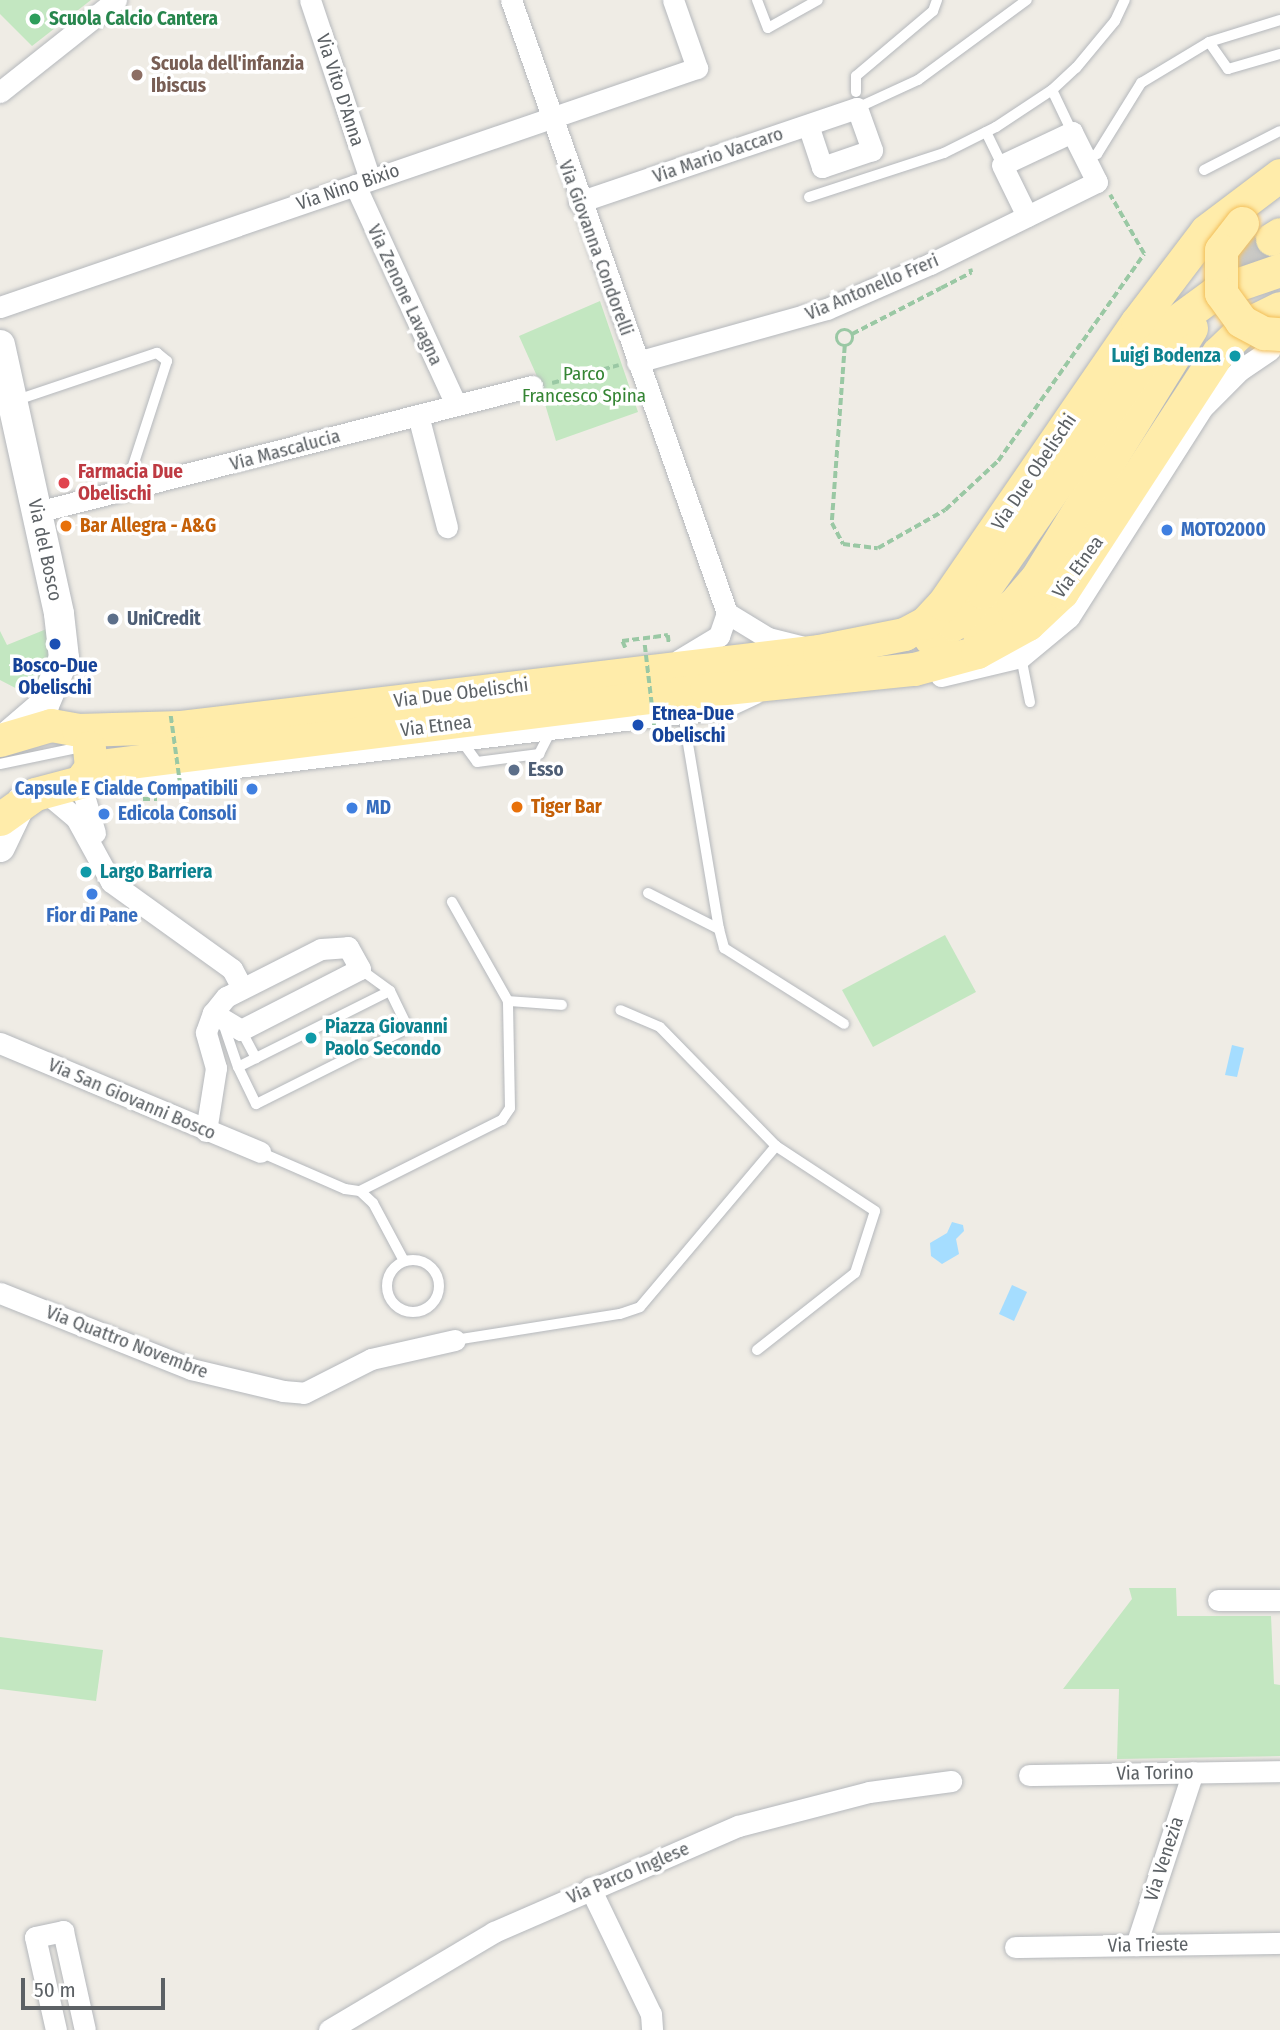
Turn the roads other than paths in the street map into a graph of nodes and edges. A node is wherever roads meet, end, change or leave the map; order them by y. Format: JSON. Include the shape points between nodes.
{"nodes":[{"id":1,"x":116,"y":0,"type":"edge"},
{"id":2,"x":310,"y":0,"type":"edge"},
{"id":3,"x":511,"y":0,"type":"edge"},
{"id":4,"x":673,"y":0,"type":"edge"},
{"id":5,"x":757,"y":0,"type":"edge"},
{"id":6,"x":818,"y":0,"type":"edge"},
{"id":7,"x":937,"y":0,"type":"edge"},
{"id":8,"x":1027,"y":0,"type":"edge"},
{"id":9,"x":1125,"y":0,"type":"edge"},
{"id":10,"x":1280,"y":20,"type":"edge"},
{"id":11,"x":1209,"y":42,"type":"junction"},
{"id":12,"x":1280,"y":54,"type":"edge"},
{"id":13,"x":1052,"y":90,"type":"junction"},
{"id":14,"x":0,"y":92,"type":"edge"},
{"id":15,"x":856,"y":100,"type":"junction"},
{"id":16,"x":551,"y":118,"type":"junction"},
{"id":17,"x":807,"y":125,"type":"junction"},
{"id":18,"x":1280,"y":131,"type":"edge"},
{"id":19,"x":986,"y":132,"type":"junction"},
{"id":20,"x":1072,"y":132,"type":"junction"},
{"id":21,"x":846,"y":159,"type":"junction"},
{"id":22,"x":1086,"y":160,"type":"junction"},
{"id":23,"x":1002,"y":165,"type":"junction"},
{"id":24,"x":1204,"y":170,"type":"dead end"},
{"id":25,"x":1280,"y":175,"type":"edge"},
{"id":26,"x":362,"y":182,"type":"junction"},
{"id":27,"x":854,"y":182,"type":"junction"},
{"id":28,"x":809,"y":197,"type":"dead end"},
{"id":29,"x":1280,"y":197,"type":"edge"},
{"id":30,"x":579,"y":202,"type":"junction"},
{"id":31,"x":1027,"y":216,"type":"junction"},
{"id":32,"x":1277,"y":248,"type":"edge"},
{"id":33,"x":0,"y":307,"type":"edge"},
{"id":34,"x":1280,"y":308,"type":"edge"},
{"id":35,"x":1184,"y":323,"type":"junction"},
{"id":36,"x":1275,"y":342,"type":"edge"},
{"id":37,"x":0,"y":345,"type":"edge"},
{"id":38,"x":1218,"y":353,"type":"junction"},
{"id":39,"x":631,"y":363,"type":"junction"},
{"id":40,"x":533,"y":386,"type":"road end"},
{"id":41,"x":13,"y":401,"type":"junction"},
{"id":42,"x":456,"y":405,"type":"junction"},
{"id":43,"x":1202,"y":408,"type":"junction"},
{"id":44,"x":418,"y":415,"type":"junction"},
{"id":45,"x":125,"y":492,"type":"junction"},
{"id":46,"x":37,"y":512,"type":"junction"},
{"id":47,"x":447,"y":527,"type":"dead end"},
{"id":48,"x":727,"y":613,"type":"junction"},
{"id":49,"x":819,"y":651,"type":"junction"},
{"id":50,"x":657,"y":654,"type":"junction"},
{"id":51,"x":1021,"y":657,"type":"junction"},
{"id":52,"x":781,"y":681,"type":"junction"},
{"id":53,"x":751,"y":695,"type":"junction"},
{"id":54,"x":695,"y":701,"type":"junction"},
{"id":55,"x":1030,"y":702,"type":"dead end"},
{"id":56,"x":388,"y":717,"type":"junction"},
{"id":57,"x":447,"y":720,"type":"junction"},
{"id":58,"x":167,"y":743,"type":"dead end"},
{"id":59,"x":2,"y":747,"type":"edge"},
{"id":60,"x":90,"y":754,"type":"junction"},
{"id":61,"x":22,"y":804,"type":"edge"},
{"id":62,"x":0,"y":847,"type":"edge"},
{"id":63,"x":648,"y":893,"type":"dead end"},
{"id":64,"x":452,"y":902,"type":"dead end"},
{"id":65,"x":151,"y":909,"type":"junction"},
{"id":66,"x":719,"y":929,"type":"junction"},
{"id":67,"x":360,"y":970,"type":"junction"},
{"id":68,"x":242,"y":988,"type":"junction"},
{"id":69,"x":390,"y":991,"type":"junction"},
{"id":70,"x":508,"y":1001,"type":"junction"},
{"id":71,"x":562,"y":1005,"type":"dead end"},
{"id":72,"x":620,"y":1010,"type":"dead end"},
{"id":73,"x":225,"y":1021,"type":"junction"},
{"id":74,"x":844,"y":1024,"type":"dead end"},
{"id":75,"x":2,"y":1042,"type":"edge"},
{"id":76,"x":256,"y":1058,"type":"junction"},
{"id":77,"x":238,"y":1067,"type":"junction"},
{"id":78,"x":206,"y":1131,"type":"junction"},
{"id":79,"x":776,"y":1146,"type":"junction"},
{"id":80,"x":260,"y":1152,"type":"joint"},
{"id":81,"x":360,"y":1191,"type":"junction"},
{"id":82,"x":404,"y":1261,"type":"junction"},
{"id":83,"x":0,"y":1293,"type":"edge"},
{"id":84,"x":455,"y":1340,"type":"joint"},
{"id":85,"x":757,"y":1350,"type":"dead end"},
{"id":86,"x":1218,"y":1600,"type":"dead end"},
{"id":87,"x":1280,"y":1600,"type":"edge"},
{"id":88,"x":1280,"y":1771,"type":"edge"},
{"id":89,"x":1193,"y":1772,"type":"junction"},
{"id":90,"x":1029,"y":1775,"type":"dead end"},
{"id":91,"x":951,"y":1781,"type":"dead end"},
{"id":92,"x":590,"y":1888,"type":"junction"},
{"id":93,"x":1280,"y":1943,"type":"edge"},
{"id":94,"x":1136,"y":1945,"type":"junction"},
{"id":95,"x":1015,"y":1947,"type":"dead end"},
{"id":96,"x":56,"y":2030,"type":"edge"},
{"id":97,"x":85,"y":2030,"type":"edge"},
{"id":98,"x":329,"y":2030,"type":"edge"},
{"id":99,"x":652,"y":2030,"type":"edge"}],
"edges":[{"from":1,"to":14,"type":"street"},
{"from":2,"to":26,"type":"street","name":"Via Vito D'Anna"},
{"from":3,"to":16,"type":"street","name":"Via Giovanna Condorelli"},
{"from":4,"to":16,"type":"street","name":"Via Nino Bixio","via":[[697,68]]},
{"from":5,"to":6,"type":"lane","via":[[768,27]]},
{"from":7,"to":15,"type":"lane","via":[[933,11],[856,76]]},
{"from":8,"to":15,"type":"lane","via":[[918,80]]},
{"from":9,"to":13,"type":"lane","via":[[1115,21]]},
{"from":10,"to":11,"type":"lane"},
{"from":11,"to":12,"type":"lane","via":[[1228,69]]},
{"from":11,"to":22,"type":"lane","via":[[1141,83],[1097,154]]},
{"from":13,"to":19,"type":"lane"},
{"from":13,"to":20,"type":"lane"},
{"from":15,"to":17,"type":"street","name":"Via Mario Vaccaro"},
{"from":15,"to":21,"type":"street","via":[[872,150]]},
{"from":16,"to":26,"type":"street","name":"Via Nino Bixio"},
{"from":16,"to":30,"type":"street","name":"Via Giovanna Condorelli"},
{"from":17,"to":21,"type":"street","via":[[822,167]]},
{"from":17,"to":30,"type":"street","name":"Via Mario Vaccaro"},
{"from":18,"to":24,"type":"lane"},
{"from":19,"to":23,"type":"lane"},
{"from":19,"to":27,"type":"lane","via":[[944,153]]},
{"from":20,"to":22,"type":"street"},
{"from":20,"to":23,"type":"street"},
{"from":21,"to":27,"type":"lane"},
{"from":22,"to":31,"type":"street","name":"Via Antonello Freri","via":[[1098,191]]},
{"from":23,"to":31,"type":"street"},
{"from":25,"to":49,"type":"main road","name":"Via Due Obelischi","via":[[1206,231],[1137,322],[935,614],[893,638]]},
{"from":26,"to":33,"type":"street","name":"Via Nino Bixio"},
{"from":26,"to":42,"type":"street","name":"Via Zenone Lavagna"},
{"from":27,"to":28,"type":"lane"},
{"from":29,"to":36,"type":"main road","bridge":true,"via":[[1242,223],[1221,250],[1221,293],[1241,321]]},
{"from":30,"to":39,"type":"street","name":"Via Giovanna Condorelli"},
{"from":31,"to":39,"type":"street","name":"Via Antonello Freri","via":[[827,309]]},
{"from":32,"to":35,"type":"main road","name":"Via Etnea","via":[[1216,292]]},
{"from":34,"to":38,"type":"main road","name":"Via Etnea","via":[[1249,323]]},
{"from":35,"to":49,"type":"main road","name":"Via Due Obelischi","via":[[1148,349],[971,607],[945,630],[905,646]]},
{"from":35,"to":52,"type":"main road","name":"Via Etnea","via":[[1035,579],[1002,615],[932,655]]},
{"from":36,"to":43,"type":"street"},
{"from":37,"to":41,"type":"main road","name":"Via del Bosco"},
{"from":38,"to":43,"type":"street"},
{"from":38,"to":52,"type":"main road","name":"Via Etnea","via":[[1077,572],[1028,624],[995,644],[937,664]]},
{"from":39,"to":48,"type":"street","name":"Via Giovanna Condorelli"},
{"from":40,"to":42,"type":"street","name":"Via Mascalucia"},
{"from":41,"to":45,"type":"lane","via":[[157,353],[167,361]]},
{"from":41,"to":46,"type":"main road","name":"Via del Bosco"},
{"from":42,"to":44,"type":"street","name":"Via Mascalucia"},
{"from":43,"to":51,"type":"street","via":[[1069,617]]},
{"from":44,"to":45,"type":"street","name":"Via Mascalucia"},
{"from":44,"to":47,"type":"street"},
{"from":45,"to":46,"type":"street","name":"Via Mascalucia"},
{"from":46,"to":59,"type":"main road","name":"Via del Bosco","via":[[64,658],[44,705]]},
{"from":48,"to":49,"type":"street","via":[[768,638]]},
{"from":48,"to":50,"type":"street","via":[[724,628],[711,644]]},
{"from":49,"to":50,"type":"main road","name":"Via Due Obelischi"},
{"from":50,"to":57,"type":"main road","name":"Via Due Obelischi"},
{"from":51,"to":53,"type":"street","via":[[982,669],[784,699]]},
{"from":51,"to":55,"type":"lane"},
{"from":52,"to":53,"type":"street"},
{"from":52,"to":54,"type":"main road","name":"Via Etnea"},
{"from":53,"to":54,"type":"street"},
{"from":53,"to":54,"type":"street","via":[[723,708]]},
{"from":54,"to":57,"type":"main road","name":"Via Etnea","via":[[551,721]]},
{"from":54,"to":66,"type":"lane"},
{"from":56,"to":57,"type":"lane"},
{"from":56,"to":57,"type":"lane"},
{"from":56,"to":58,"type":"lane"},
{"from":57,"to":60,"type":"main road","name":"Via Etnea"},
{"from":59,"to":60,"type":"main road","via":[[51,725]]},
{"from":60,"to":61,"type":"main road"},
{"from":60,"to":65,"type":"street","via":[[93,829],[114,875]]},
{"from":61,"to":62,"type":"main road"},
{"from":61,"to":65,"type":"street","via":[[76,818],[111,882]]},
{"from":63,"to":66,"type":"lane"},
{"from":64,"to":70,"type":"lane"},
{"from":65,"to":68,"type":"street","via":[[232,969]]},
{"from":66,"to":74,"type":"lane","via":[[724,948]]},
{"from":67,"to":68,"type":"street","via":[[348,947],[321,949]]},
{"from":67,"to":69,"type":"lane"},
{"from":67,"to":73,"type":"street"},
{"from":68,"to":73,"type":"street"},
{"from":69,"to":76,"type":"lane"},
{"from":69,"to":77,"type":"lane","via":[[408,1028],[257,1104]]},
{"from":70,"to":71,"type":"lane"},
{"from":70,"to":81,"type":"lane","via":[[510,1108],[502,1120]]},
{"from":72,"to":79,"type":"lane","via":[[660,1027]]},
{"from":73,"to":76,"type":"lane"},
{"from":73,"to":77,"type":"lane"},
{"from":73,"to":78,"type":"street","via":[[206,1032],[216,1068]]},
{"from":75,"to":78,"type":"street","name":"Via San Giovanni Bosco"},
{"from":76,"to":77,"type":"lane"},
{"from":78,"to":80,"type":"street","name":"Via San Giovanni Bosco"},
{"from":79,"to":84,"type":"lane","via":[[640,1307]]},
{"from":79,"to":85,"type":"lane","via":[[875,1211],[855,1273]]},
{"from":80,"to":81,"type":"lane","via":[[345,1189]]},
{"from":81,"to":82,"type":"lane","via":[[373,1203]]},
{"from":82,"to":82,"type":"lane","via":[[389,1276],[389,1298],[406,1312],[427,1309],[440,1291],[440,1279],[426,1262]]},
{"from":83,"to":84,"type":"street","name":"Via Quattro Novembre","via":[[191,1369],[283,1391],[304,1393],[371,1359]]},
{"from":86,"to":87,"type":"street"},
{"from":88,"to":89,"type":"street","name":"Via Torino"},
{"from":89,"to":90,"type":"street","name":"Via Torino"},
{"from":89,"to":94,"type":"street","name":"Via Venezia"},
{"from":91,"to":92,"type":"street","name":"Via Parco Inglese","via":[[788,1810]]},
{"from":92,"to":98,"type":"street","name":"Via Parco Inglese","via":[[494,1932]]},
{"from":92,"to":99,"type":"street","via":[[650,2014]]},
{"from":93,"to":94,"type":"street","name":"Via Trieste"},
{"from":94,"to":95,"type":"street","name":"Via Trieste"},
{"from":96,"to":97,"type":"street","via":[[35,1937],[63,1931]]}]}
